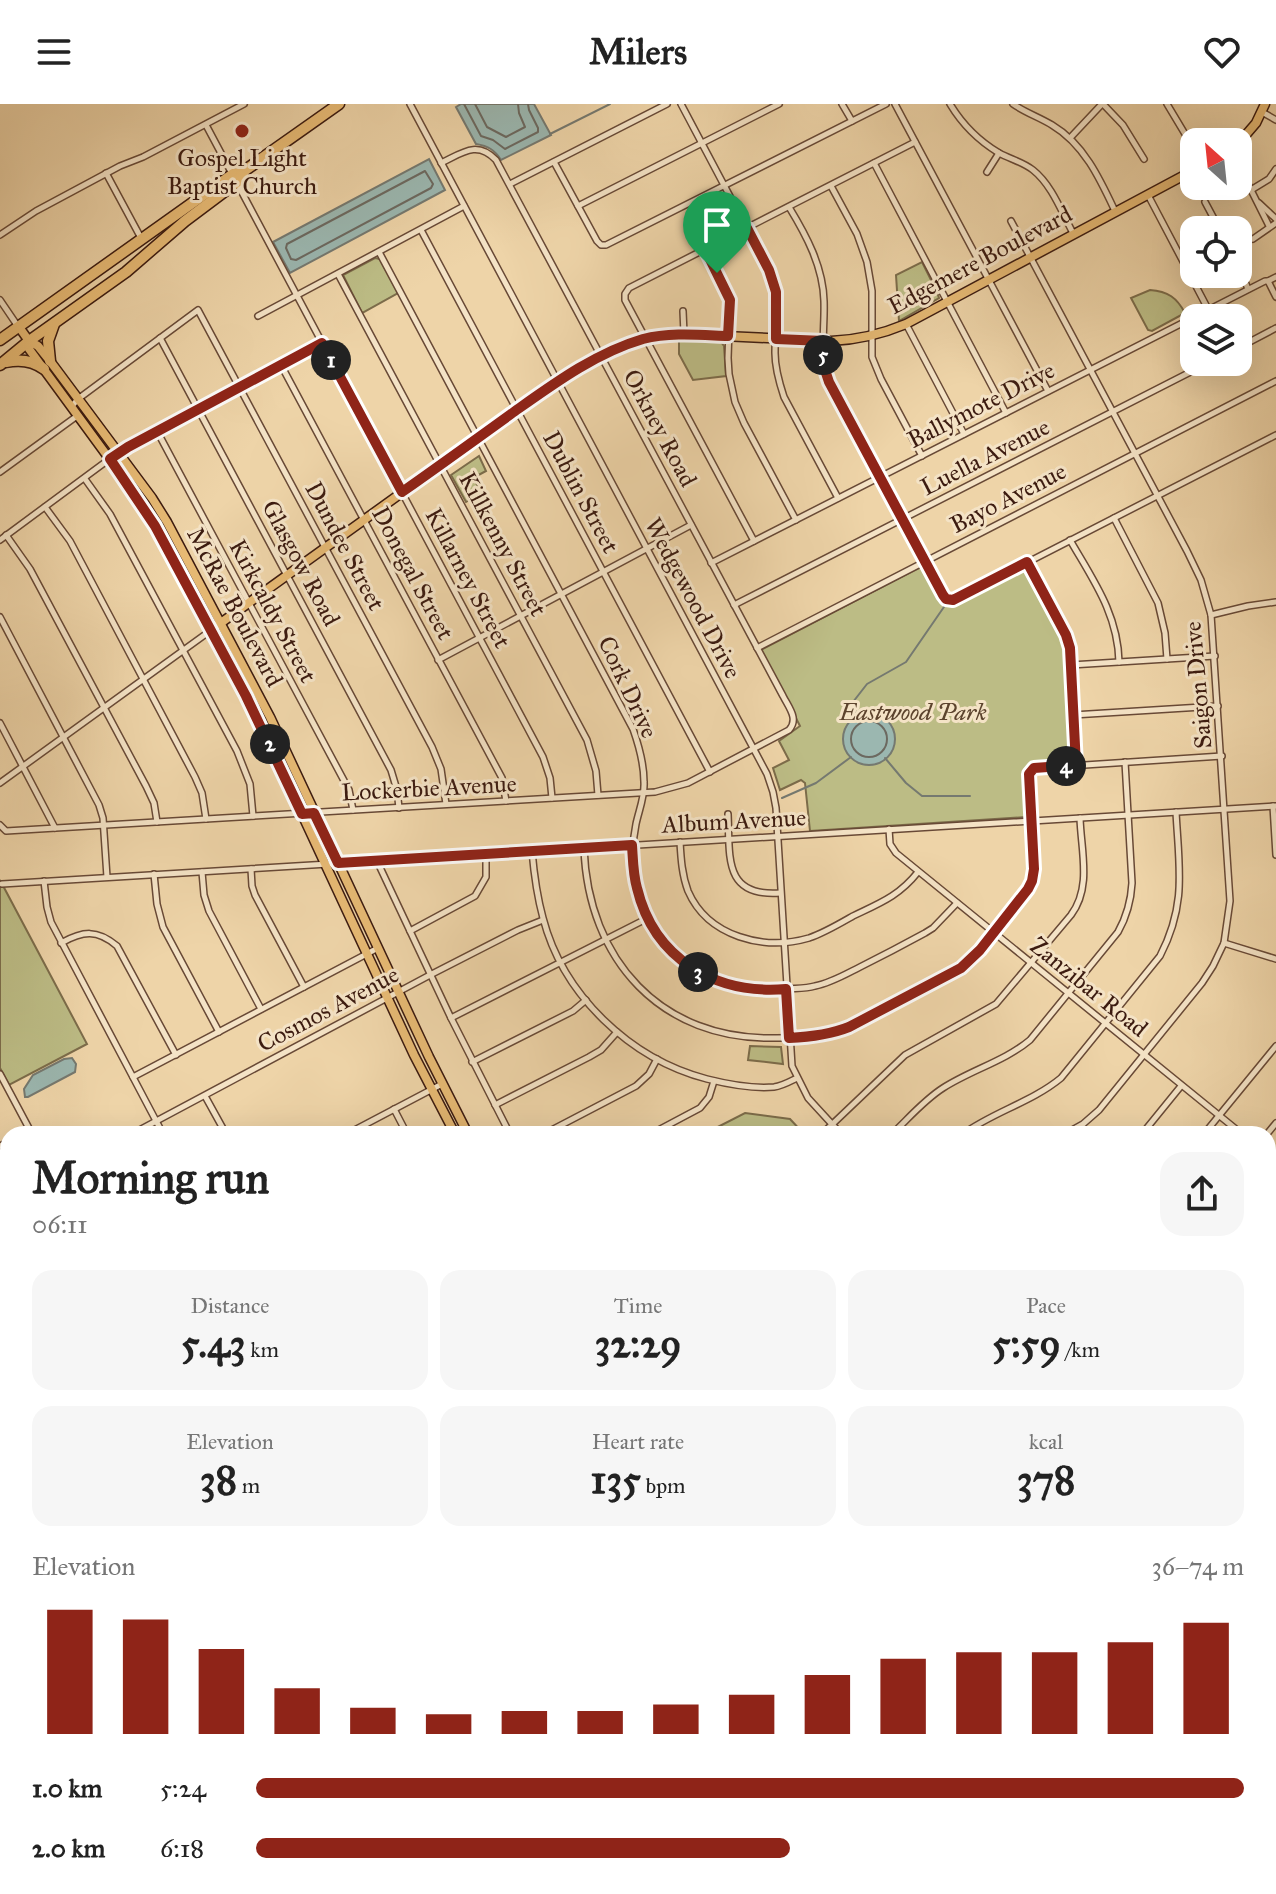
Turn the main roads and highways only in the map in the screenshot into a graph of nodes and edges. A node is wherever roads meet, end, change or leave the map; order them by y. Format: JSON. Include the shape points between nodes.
{"nodes":[{"id":1,"x":339,"y":104,"type":"edge"},
{"id":2,"x":1263,"y":108,"type":"edge"},
{"id":3,"x":1252,"y":128,"type":"edge"},
{"id":4,"x":238,"y":176,"type":"junction"},
{"id":5,"x":1180,"y":178,"type":"edge"},
{"id":6,"x":55,"y":324,"type":"junction"},
{"id":7,"x":19,"y":327,"type":"junction"},
{"id":8,"x":0,"y":340,"type":"edge"},
{"id":9,"x":29,"y":341,"type":"junction"},
{"id":10,"x":0,"y":365,"type":"edge"},
{"id":11,"x":47,"y":365,"type":"junction"},
{"id":12,"x":75,"y":402,"type":"junction"},
{"id":13,"x":221,"y":623,"type":"junction"},
{"id":14,"x":211,"y":630,"type":"junction"},
{"id":15,"x":360,"y":909,"type":"junction"},
{"id":16,"x":349,"y":913,"type":"junction"},
{"id":17,"x":451,"y":1126,"type":"edge"},
{"id":18,"x":464,"y":1126,"type":"edge"}],
"edges":[{"from":1,"to":4,"type":"highway"},
{"from":2,"to":3,"type":"main road"},
{"from":4,"to":6,"type":"highway","via":[[126,272]]},
{"from":4,"to":7,"type":"highway"},
{"from":5,"to":13,"type":"main road","name":"Edgemere Boulevard","via":[[906,324],[871,336],[824,341],[684,334],[628,344],[557,381]]},
{"from":6,"to":9,"type":"highway"},
{"from":6,"to":11,"type":"highway"},
{"from":7,"to":8,"type":"highway"},
{"from":7,"to":9,"type":"main road","name":"McRae Boulevard"},
{"from":9,"to":10,"type":"highway"},
{"from":9,"to":11,"type":"main road","name":"McRae Boulevard","via":[[29,349]]},
{"from":10,"to":11,"type":"highway","via":[[22,360]]},
{"from":11,"to":12,"type":"main road","name":"McRae Boulevard"},
{"from":12,"to":13,"type":"main road","name":"McRae Boulevard","via":[[160,510]]},
{"from":12,"to":14,"type":"main road","name":"McRae Boulevard","via":[[78,415],[144,508]]},
{"from":13,"to":14,"type":"main road","name":"Edgemere Boulevard"},
{"from":13,"to":15,"type":"main road","name":"McRae Boulevard"},
{"from":14,"to":16,"type":"main road","name":"McRae Boulevard"},
{"from":15,"to":16,"type":"main road"},
{"from":15,"to":18,"type":"main road","name":"McRae Boulevard"},
{"from":16,"to":17,"type":"main road","name":"McRae Boulevard"}]}
